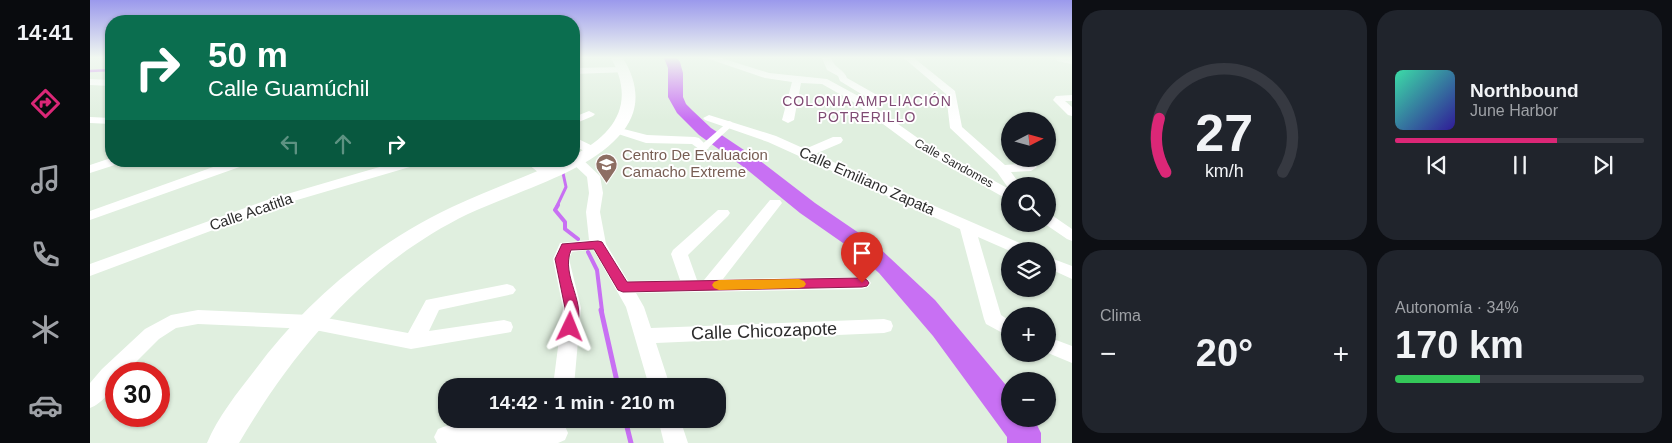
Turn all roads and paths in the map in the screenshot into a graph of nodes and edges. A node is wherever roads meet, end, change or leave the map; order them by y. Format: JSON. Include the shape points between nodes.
{"nodes":[{"id":1,"x":627,"y":79,"type":"edge"},
{"id":2,"x":787,"y":79,"type":"edge"},
{"id":3,"x":843,"y":79,"type":"edge"},
{"id":4,"x":933,"y":79,"type":"edge"},
{"id":5,"x":797,"y":80,"type":"junction"},
{"id":6,"x":90,"y":82,"type":"edge"},
{"id":7,"x":105,"y":83,"type":"edge"},
{"id":8,"x":1072,"y":98,"type":"edge"},
{"id":9,"x":880,"y":101,"type":"dead end"},
{"id":10,"x":1072,"y":113,"type":"edge"},
{"id":11,"x":589,"y":114,"type":"dead end"},
{"id":12,"x":580,"y":118,"type":"edge"},
{"id":13,"x":709,"y":118,"type":"dead end"},
{"id":14,"x":90,"y":120,"type":"edge"},
{"id":15,"x":788,"y":120,"type":"dead end"},
{"id":16,"x":105,"y":121,"type":"edge"},
{"id":17,"x":728,"y":125,"type":"junction"},
{"id":18,"x":616,"y":130,"type":"junction"},
{"id":19,"x":838,"y":140,"type":"dead end"},
{"id":20,"x":701,"y":145,"type":"joint"},
{"id":21,"x":581,"y":151,"type":"edge"},
{"id":22,"x":806,"y":153,"type":"junction"},
{"id":23,"x":105,"y":164,"type":"edge"},
{"id":24,"x":226,"y":167,"type":"edge"},
{"id":25,"x":395,"y":167,"type":"edge"},
{"id":26,"x":539,"y":167,"type":"edge"},
{"id":27,"x":557,"y":167,"type":"edge"},
{"id":28,"x":1016,"y":168,"type":"edge"},
{"id":29,"x":90,"y":169,"type":"edge"},
{"id":30,"x":1002,"y":169,"type":"junction"},
{"id":31,"x":548,"y":173,"type":"junction"},
{"id":32,"x":1008,"y":177,"type":"edge"},
{"id":33,"x":1001,"y":190,"type":"edge"},
{"id":34,"x":775,"y":202,"type":"dead end"},
{"id":35,"x":723,"y":213,"type":"dead end"},
{"id":36,"x":90,"y":216,"type":"edge"},
{"id":37,"x":1056,"y":225,"type":"edge"},
{"id":38,"x":967,"y":226,"type":"junction"},
{"id":39,"x":1072,"y":236,"type":"edge"},
{"id":40,"x":1003,"y":242,"type":"edge"},
{"id":41,"x":598,"y":244,"type":"junction"},
{"id":42,"x":1056,"y":266,"type":"edge"},
{"id":43,"x":90,"y":270,"type":"edge"},
{"id":44,"x":1072,"y":273,"type":"edge"},
{"id":45,"x":862,"y":283,"type":"dead end"},
{"id":46,"x":709,"y":285,"type":"junction"},
{"id":47,"x":691,"y":286,"type":"junction"},
{"id":48,"x":623,"y":287,"type":"junction"},
{"id":49,"x":506,"y":290,"type":"dead end"},
{"id":50,"x":310,"y":322,"type":"junction"},
{"id":51,"x":1001,"y":324,"type":"edge"},
{"id":52,"x":884,"y":326,"type":"dead end"},
{"id":53,"x":504,"y":327,"type":"dead end"},
{"id":54,"x":645,"y":336,"type":"junction"},
{"id":55,"x":414,"y":341,"type":"junction"},
{"id":56,"x":1056,"y":348,"type":"edge"},
{"id":57,"x":1072,"y":355,"type":"edge"},
{"id":58,"x":564,"y":378,"type":"edge"},
{"id":59,"x":658,"y":378,"type":"edge"},
{"id":60,"x":90,"y":399,"type":"edge"},
{"id":61,"x":672,"y":428,"type":"edge"},
{"id":62,"x":557,"y":432,"type":"edge"},
{"id":63,"x":446,"y":437,"type":"dead end"},
{"id":64,"x":222,"y":443,"type":"edge"},
{"id":65,"x":676,"y":443,"type":"edge"}],
"edges":[{"from":1,"to":18,"type":"main road","via":[[631,96],[628,111]]},
{"from":2,"to":5,"type":"street"},
{"from":3,"to":9,"type":"street"},
{"from":4,"to":30,"type":"street","via":[[951,93],[956,128]]},
{"from":5,"to":15,"type":"street"},
{"from":5,"to":33,"type":"street","name":"Calle Sandomes","via":[[824,81],[856,98],[918,144]]},
{"from":6,"to":7,"type":"street"},
{"from":8,"to":10,"type":"street","via":[[1058,100]]},
{"from":11,"to":12,"type":"street"},
{"from":13,"to":17,"type":"street","name":"Calle Emiliano Zapata"},
{"from":14,"to":16,"type":"street"},
{"from":17,"to":20,"type":"street"},
{"from":17,"to":22,"type":"street","name":"Calle Emiliano Zapata","via":[[772,138]]},
{"from":18,"to":20,"type":"street","via":[[646,139]]},
{"from":18,"to":21,"type":"main road"},
{"from":19,"to":22,"type":"street"},
{"from":21,"to":41,"type":"street","via":[[593,176],[596,193],[592,212]]},
{"from":22,"to":38,"type":"street","name":"Calle Emiliano Zapata"},
{"from":23,"to":29,"type":"street"},
{"from":24,"to":36,"type":"street"},
{"from":25,"to":43,"type":"street","name":"Calle Acatitla","via":[[275,202]]},
{"from":26,"to":31,"type":"street"},
{"from":27,"to":31,"type":"main road"},
{"from":28,"to":30,"type":"street"},
{"from":30,"to":32,"type":"street"},
{"from":31,"to":50,"type":"main road","via":[[458,212],[390,252],[351,282]]},
{"from":34,"to":46,"type":"street"},
{"from":35,"to":47,"type":"street","via":[[679,254]]},
{"from":37,"to":39,"type":"street"},
{"from":38,"to":40,"type":"street","name":"Calle Emiliano Zapata"},
{"from":38,"to":51,"type":"street","via":[[993,319]]},
{"from":41,"to":48,"type":"street"},
{"from":41,"to":58,"type":"street","via":[[566,247],[561,259],[572,308]]},
{"from":42,"to":44,"type":"street"},
{"from":45,"to":46,"type":"street"},
{"from":46,"to":47,"type":"street"},
{"from":47,"to":48,"type":"street"},
{"from":48,"to":54,"type":"street","via":[[635,307]]},
{"from":49,"to":55,"type":"street","via":[[432,305]]},
{"from":50,"to":55,"type":"street"},
{"from":50,"to":60,"type":"street","via":[[198,317],[171,322],[134,349]]},
{"from":50,"to":64,"type":"main road","via":[[284,353]]},
{"from":52,"to":54,"type":"street","name":"Calle Chicozapote"},
{"from":53,"to":55,"type":"street"},
{"from":54,"to":59,"type":"street"},
{"from":56,"to":57,"type":"street"},
{"from":61,"to":65,"type":"street"},
{"from":62,"to":63,"type":"street"}]}
